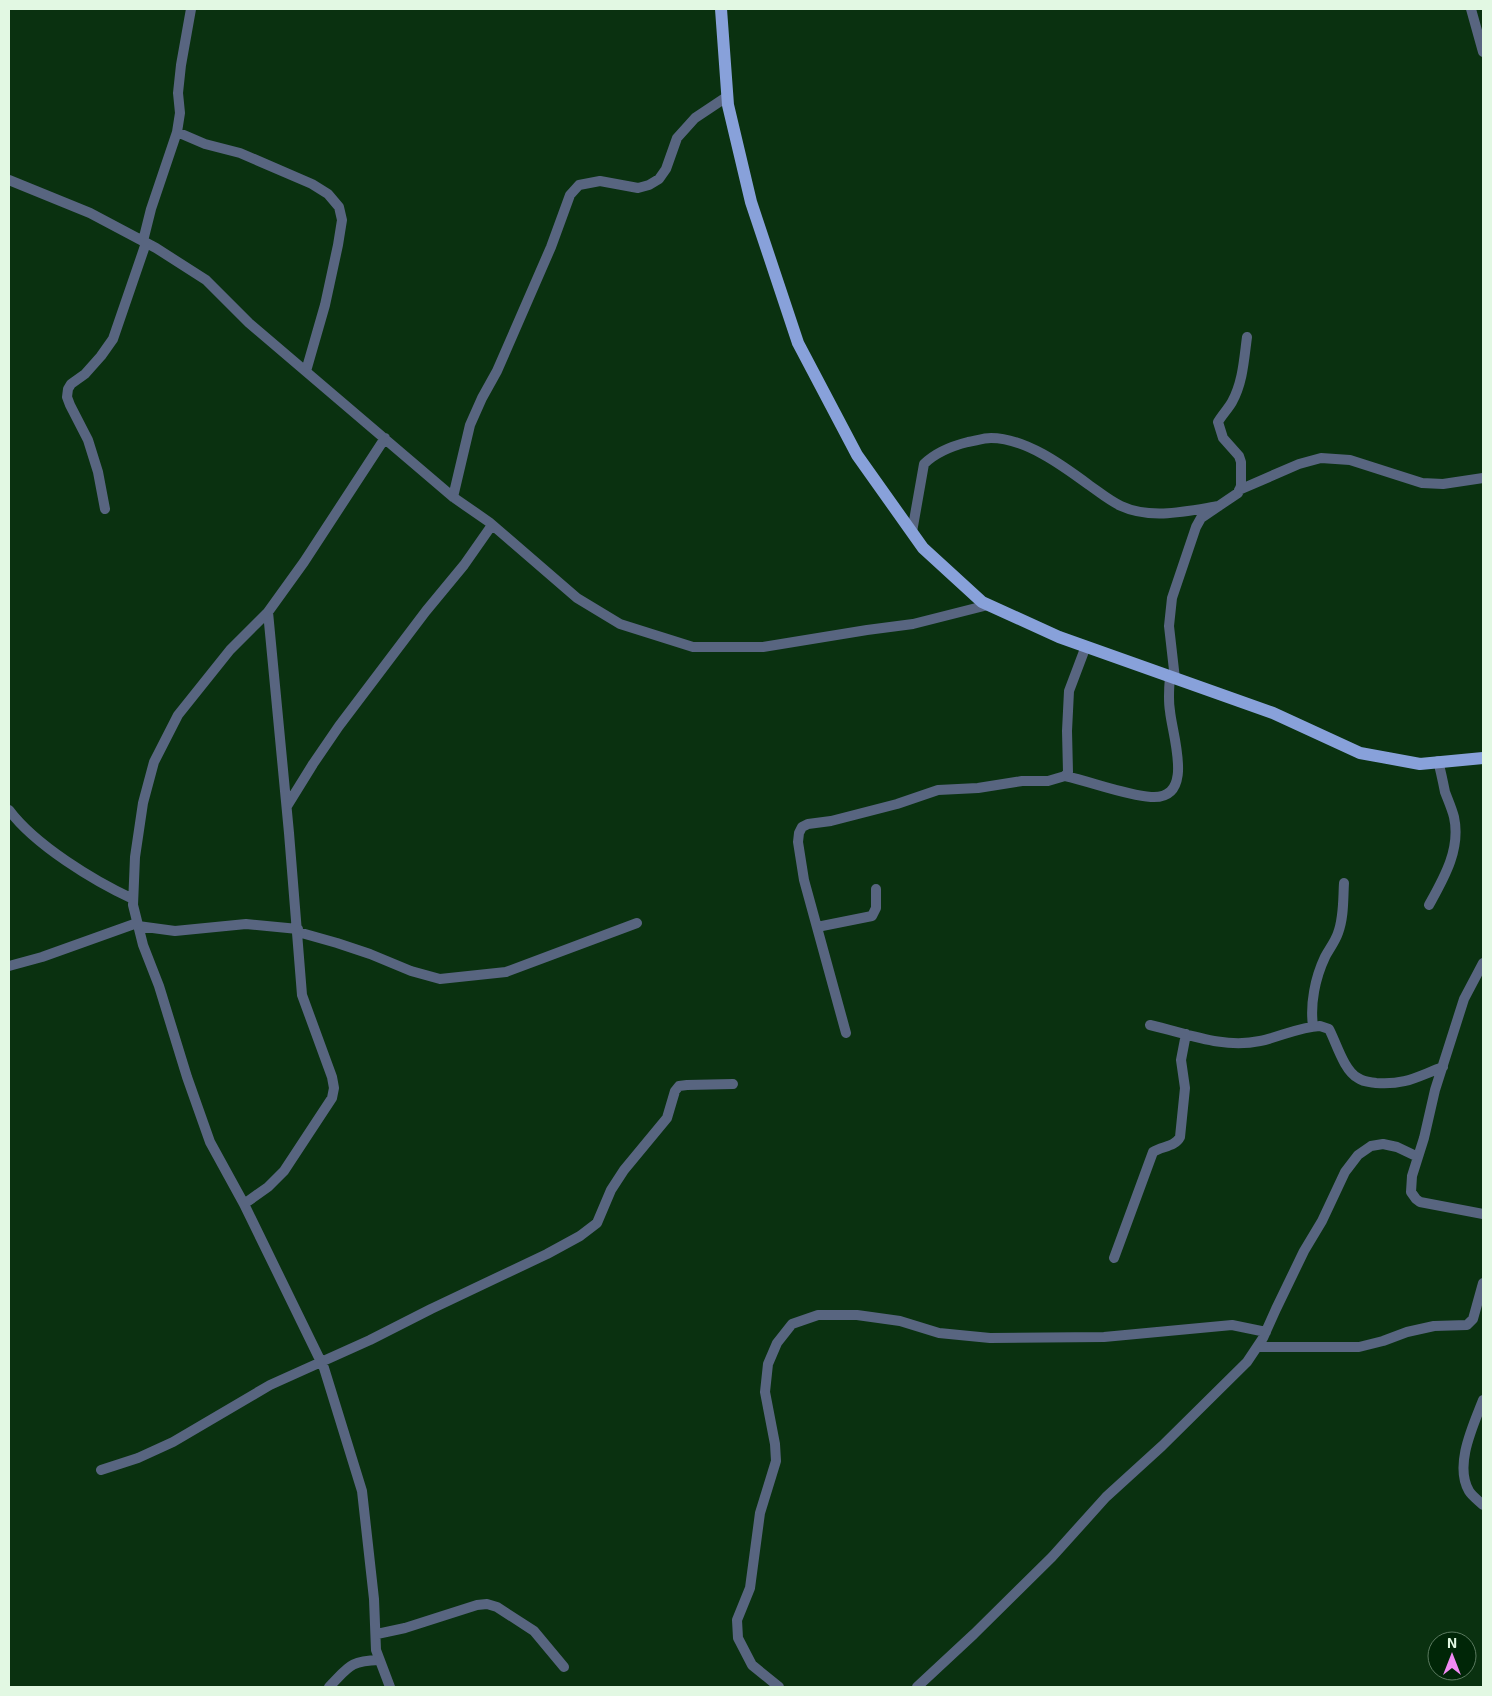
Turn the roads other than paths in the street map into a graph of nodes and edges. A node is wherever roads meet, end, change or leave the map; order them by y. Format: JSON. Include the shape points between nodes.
{"nodes":[{"id":1,"x":191,"y":9,"type":"edge"},
{"id":2,"x":721,"y":9,"type":"edge"},
{"id":3,"x":1471,"y":9,"type":"edge"},
{"id":4,"x":1483,"y":52,"type":"edge"},
{"id":5,"x":728,"y":96,"type":"junction"},
{"id":6,"x":177,"y":132,"type":"junction"},
{"id":7,"x":9,"y":180,"type":"edge"},
{"id":8,"x":144,"y":242,"type":"junction"},
{"id":9,"x":1247,"y":337,"type":"dead end"},
{"id":10,"x":306,"y":371,"type":"junction"},
{"id":11,"x":385,"y":438,"type":"junction"},
{"id":12,"x":1483,"y":478,"type":"edge"},
{"id":13,"x":1239,"y":490,"type":"junction"},
{"id":14,"x":453,"y":497,"type":"junction"},
{"id":15,"x":1219,"y":506,"type":"junction"},
{"id":16,"x":104,"y":509,"type":"dead end"},
{"id":17,"x":492,"y":525,"type":"junction"},
{"id":18,"x":912,"y":532,"type":"junction"},
{"id":19,"x":988,"y":605,"type":"junction"},
{"id":20,"x":268,"y":612,"type":"junction"},
{"id":21,"x":1086,"y":646,"type":"junction"},
{"id":22,"x":1172,"y":678,"type":"junction"},
{"id":23,"x":1483,"y":758,"type":"edge"},
{"id":24,"x":1438,"y":762,"type":"junction"},
{"id":25,"x":1065,"y":776,"type":"junction"},
{"id":26,"x":287,"y":806,"type":"junction"},
{"id":27,"x":9,"y":810,"type":"edge"},
{"id":28,"x":1344,"y":883,"type":"dead end"},
{"id":29,"x":876,"y":889,"type":"dead end"},
{"id":30,"x":133,"y":899,"type":"junction"},
{"id":31,"x":1429,"y":904,"type":"dead end"},
{"id":32,"x":637,"y":923,"type":"dead end"},
{"id":33,"x":138,"y":924,"type":"junction"},
{"id":34,"x":817,"y":927,"type":"junction"},
{"id":35,"x":298,"y":931,"type":"junction"},
{"id":36,"x":1483,"y":963,"type":"edge"},
{"id":37,"x":9,"y":966,"type":"edge"},
{"id":38,"x":1150,"y":1024,"type":"dead end"},
{"id":39,"x":1313,"y":1026,"type":"junction"},
{"id":40,"x":846,"y":1033,"type":"dead end"},
{"id":41,"x":1186,"y":1034,"type":"junction"},
{"id":42,"x":1443,"y":1067,"type":"junction"},
{"id":43,"x":733,"y":1084,"type":"dead end"},
{"id":44,"x":1418,"y":1157,"type":"junction"},
{"id":45,"x":244,"y":1204,"type":"junction"},
{"id":46,"x":1483,"y":1214,"type":"edge"},
{"id":47,"x":1114,"y":1258,"type":"dead end"},
{"id":48,"x":1483,"y":1283,"type":"edge"},
{"id":49,"x":1266,"y":1332,"type":"junction"},
{"id":50,"x":1257,"y":1347,"type":"junction"},
{"id":51,"x":322,"y":1363,"type":"junction"},
{"id":52,"x":1483,"y":1400,"type":"edge"},
{"id":53,"x":101,"y":1470,"type":"dead end"},
{"id":54,"x":1483,"y":1505,"type":"edge"},
{"id":55,"x":377,"y":1634,"type":"junction"},
{"id":56,"x":379,"y":1660,"type":"junction"},
{"id":57,"x":564,"y":1668,"type":"dead end"},
{"id":58,"x":329,"y":1687,"type":"edge"},
{"id":59,"x":390,"y":1687,"type":"edge"},
{"id":60,"x":779,"y":1687,"type":"edge"},
{"id":61,"x":917,"y":1687,"type":"edge"}],
"edges":[{"from":1,"to":6,"type":"street","via":[[181,65]]},
{"from":2,"to":5,"type":"main road"},
{"from":3,"to":4,"type":"street"},
{"from":5,"to":14,"type":"street","via":[[695,118],[677,138],[659,180],[638,188],[600,181],[578,185],[570,195],[551,247],[470,425]]},
{"from":5,"to":18,"type":"main road","via":[[751,202],[798,343],[857,455]]},
{"from":6,"to":8,"type":"street","via":[[151,209]]},
{"from":6,"to":10,"type":"street","via":[[205,144],[240,153],[312,184],[328,194],[339,207],[342,220],[338,245]]},
{"from":7,"to":8,"type":"street","via":[[90,214]]},
{"from":8,"to":10,"type":"street","via":[[206,280],[249,323]]},
{"from":8,"to":16,"type":"street","via":[[113,339],[91,368],[68,390],[67,397],[88,440],[98,472]]},
{"from":9,"to":13,"type":"street","via":[[1238,388],[1218,422],[1223,438],[1239,456]]},
{"from":10,"to":11,"type":"street"},
{"from":11,"to":14,"type":"street"},
{"from":11,"to":20,"type":"street"},
{"from":12,"to":13,"type":"street","via":[[1443,484],[1422,483],[1350,460],[1321,458],[1298,464]]},
{"from":13,"to":15,"type":"street"},
{"from":14,"to":17,"type":"street"},
{"from":15,"to":18,"type":"street","via":[[1149,513],[1121,506],[1063,466],[1016,442],[990,438],[946,449],[931,456],[924,464]]},
{"from":15,"to":22,"type":"street","via":[[1201,518],[1196,527],[1172,598],[1169,626]]},
{"from":17,"to":19,"type":"street","via":[[577,598],[620,624],[693,647],[762,647],[914,624]]},
{"from":17,"to":26,"type":"street","via":[[339,726]]},
{"from":18,"to":19,"type":"main road","via":[[923,548]]},
{"from":19,"to":21,"type":"main road"},
{"from":20,"to":26,"type":"street"},
{"from":20,"to":30,"type":"street","via":[[230,650],[178,714],[154,762],[135,857]]},
{"from":21,"to":22,"type":"main road"},
{"from":21,"to":25,"type":"street","via":[[1069,691],[1068,772]]},
{"from":22,"to":24,"type":"main road","via":[[1273,714],[1360,753],[1420,764]]},
{"from":22,"to":25,"type":"street","via":[[1169,710],[1178,759],[1178,780],[1166,796],[1139,795]]},
{"from":23,"to":24,"type":"main road"},
{"from":24,"to":31,"type":"street","via":[[1456,836],[1448,868]]},
{"from":25,"to":34,"type":"street","via":[[1048,781],[938,790],[882,808],[802,827],[798,842],[802,871]]},
{"from":26,"to":35,"type":"street"},
{"from":27,"to":30,"type":"street","via":[[61,857]]},
{"from":28,"to":39,"type":"street","via":[[1338,932],[1317,983]]},
{"from":29,"to":34,"type":"street","via":[[876,908],[872,916]]},
{"from":30,"to":33,"type":"street"},
{"from":32,"to":35,"type":"street","via":[[506,972],[440,979]]},
{"from":33,"to":35,"type":"street","via":[[175,931],[246,924]]},
{"from":33,"to":37,"type":"street"},
{"from":33,"to":45,"type":"street","via":[[210,1142]]},
{"from":34,"to":40,"type":"street"},
{"from":35,"to":45,"type":"street","via":[[302,995],[334,1088],[332,1098],[284,1171]]},
{"from":36,"to":42,"type":"street","via":[[1464,999]]},
{"from":38,"to":41,"type":"street"},
{"from":39,"to":41,"type":"street","via":[[1258,1042],[1225,1044]]},
{"from":39,"to":42,"type":"street","via":[[1329,1028],[1350,1071],[1357,1078],[1369,1082],[1407,1082]]},
{"from":41,"to":47,"type":"street","via":[[1181,1060],[1185,1088],[1180,1137],[1178,1142],[1152,1152]]},
{"from":42,"to":44,"type":"street"},
{"from":43,"to":51,"type":"street","via":[[679,1086],[666,1118],[624,1170],[611,1190],[597,1223],[580,1236]]},
{"from":44,"to":46,"type":"street","via":[[1411,1192],[1416,1199]]},
{"from":44,"to":49,"type":"street","via":[[1383,1144],[1371,1146],[1358,1155],[1344,1172]]},
{"from":45,"to":51,"type":"street"},
{"from":48,"to":50,"type":"street","via":[[1473,1318],[1467,1325],[1434,1326],[1359,1347]]},
{"from":49,"to":50,"type":"street"},
{"from":49,"to":60,"type":"street","via":[[1232,1325],[1104,1337],[990,1338],[939,1332],[900,1321],[857,1315],[818,1315],[792,1324],[777,1343],[768,1364],[765,1392],[776,1461],[760,1513],[750,1588],[737,1620],[738,1638],[752,1665]]},
{"from":50,"to":61,"type":"street","via":[[1247,1362],[1106,1497],[1052,1557]]},
{"from":51,"to":53,"type":"street","via":[[270,1385],[173,1442]]},
{"from":51,"to":55,"type":"street","via":[[362,1491]]},
{"from":52,"to":54,"type":"street","via":[[1471,1429],[1462,1468],[1470,1492]]},
{"from":55,"to":56,"type":"street"},
{"from":55,"to":57,"type":"street","via":[[487,1604],[534,1631]]},
{"from":56,"to":58,"type":"street","via":[[356,1662]]},
{"from":56,"to":59,"type":"street"}]}
